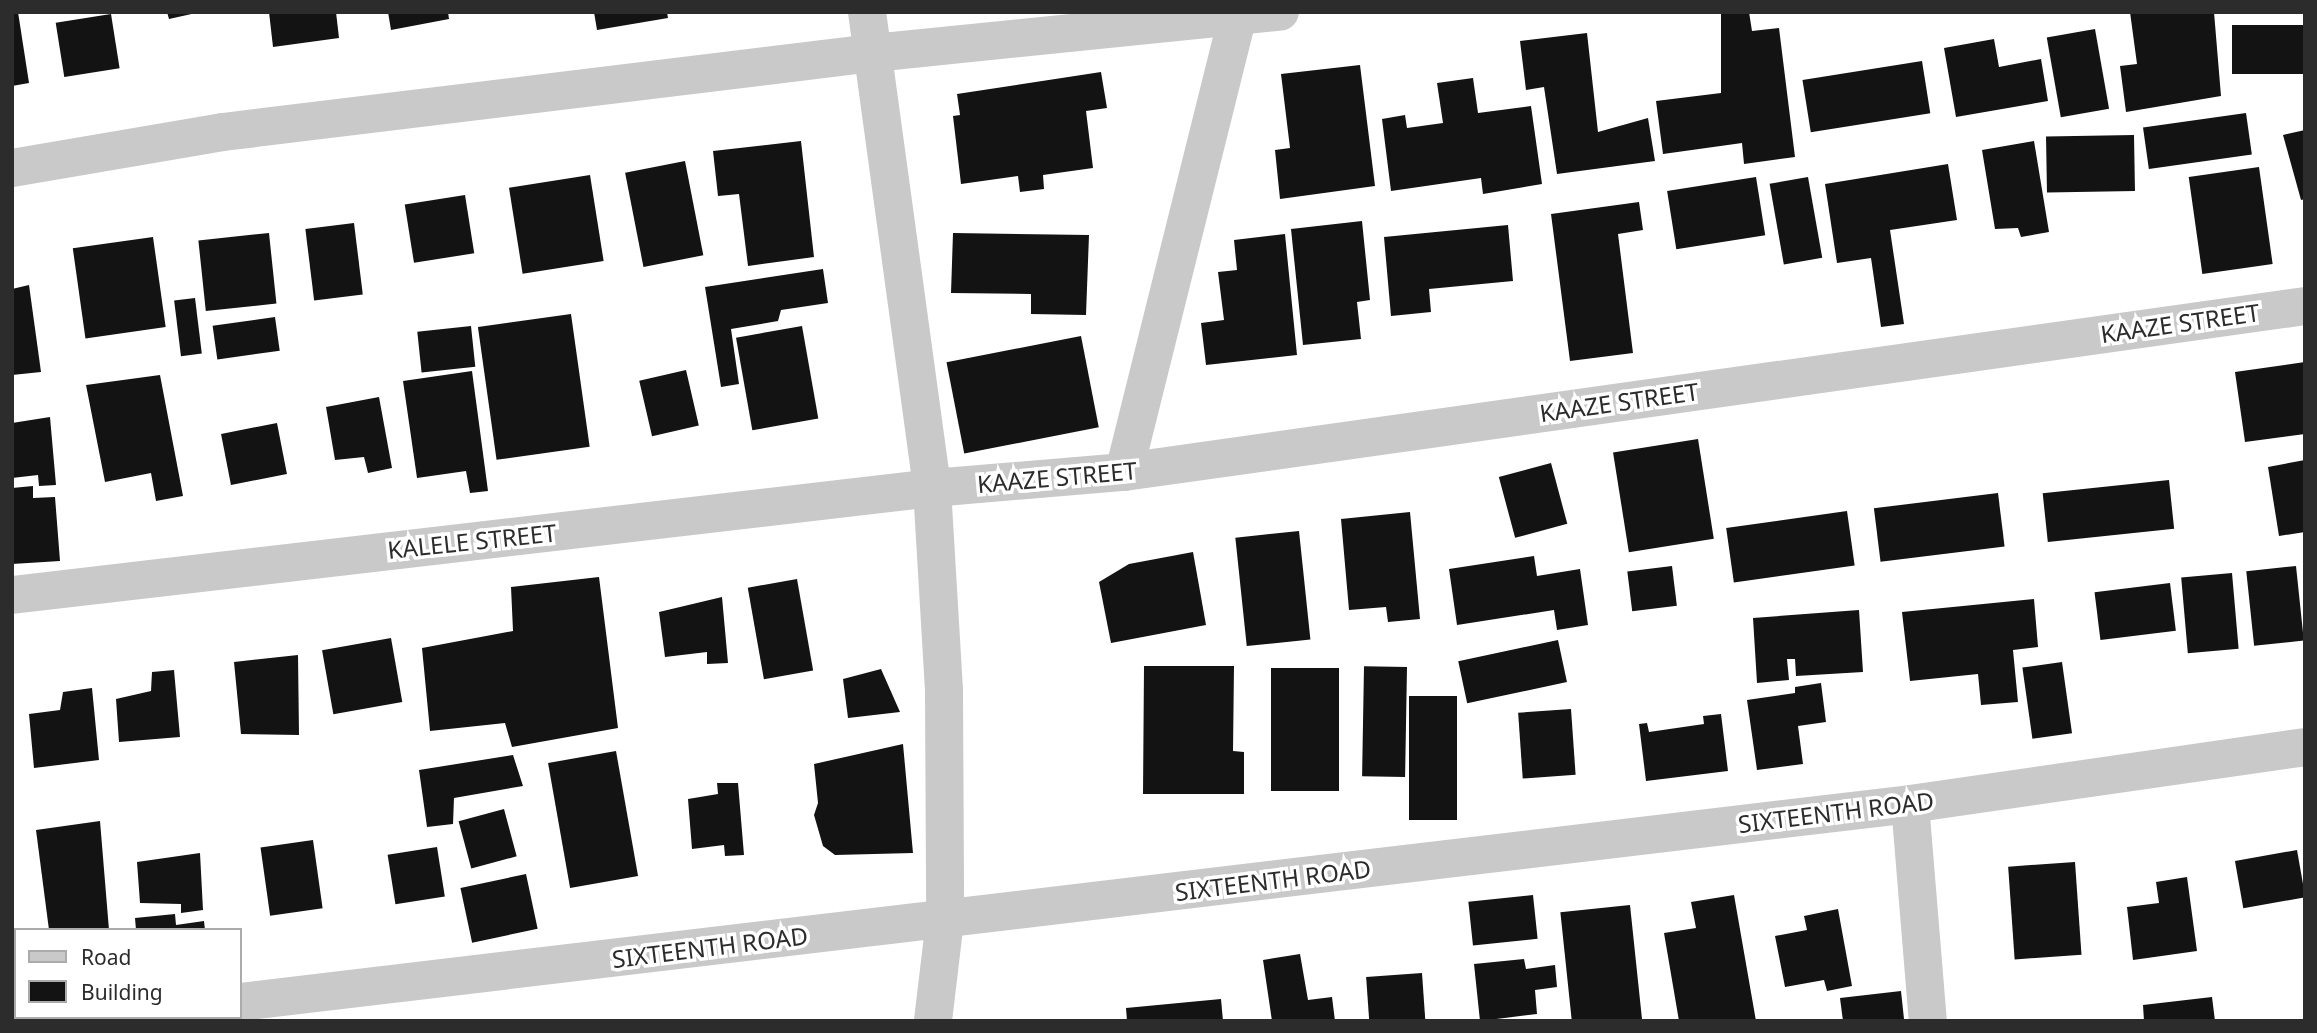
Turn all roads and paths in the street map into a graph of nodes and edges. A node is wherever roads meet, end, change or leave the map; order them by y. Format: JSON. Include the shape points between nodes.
{"nodes":[{"id":1,"x":867,"y":12,"type":"edge"},
{"id":2,"x":1280,"y":12,"type":"edge"},
{"id":3,"x":1237,"y":15,"type":"edge"},
{"id":4,"x":873,"y":53,"type":"junction"},
{"id":5,"x":12,"y":168,"type":"edge"},
{"id":6,"x":2305,"y":306,"type":"edge"},
{"id":7,"x":1124,"y":472,"type":"junction"},
{"id":8,"x":932,"y":488,"type":"junction"},
{"id":9,"x":12,"y":595,"type":"edge"},
{"id":10,"x":2305,"y":747,"type":"edge"},
{"id":11,"x":1910,"y":804,"type":"junction"},
{"id":12,"x":945,"y":920,"type":"junction"},
{"id":13,"x":242,"y":1002,"type":"edge"},
{"id":14,"x":933,"y":1021,"type":"edge"},
{"id":15,"x":1928,"y":1021,"type":"edge"}],
"edges":[{"from":1,"to":4,"type":"street"},
{"from":2,"to":3,"type":"street"},
{"from":3,"to":4,"type":"street"},
{"from":3,"to":7,"type":"street"},
{"from":4,"to":5,"type":"street","via":[[223,132]]},
{"from":4,"to":8,"type":"street"},
{"from":6,"to":7,"type":"street","name":"KAAZE STREET"},
{"from":7,"to":8,"type":"street","name":"KAAZE STREET"},
{"from":8,"to":9,"type":"street","name":"KALELE STREET"},
{"from":8,"to":12,"type":"street","via":[[944,691]]},
{"from":10,"to":11,"type":"street","name":"SIXTEENTH ROAD"},
{"from":11,"to":12,"type":"street","name":"SIXTEENTH ROAD"},
{"from":11,"to":15,"type":"street"},
{"from":12,"to":13,"type":"street","name":"SIXTEENTH ROAD"},
{"from":12,"to":14,"type":"street"}]}
